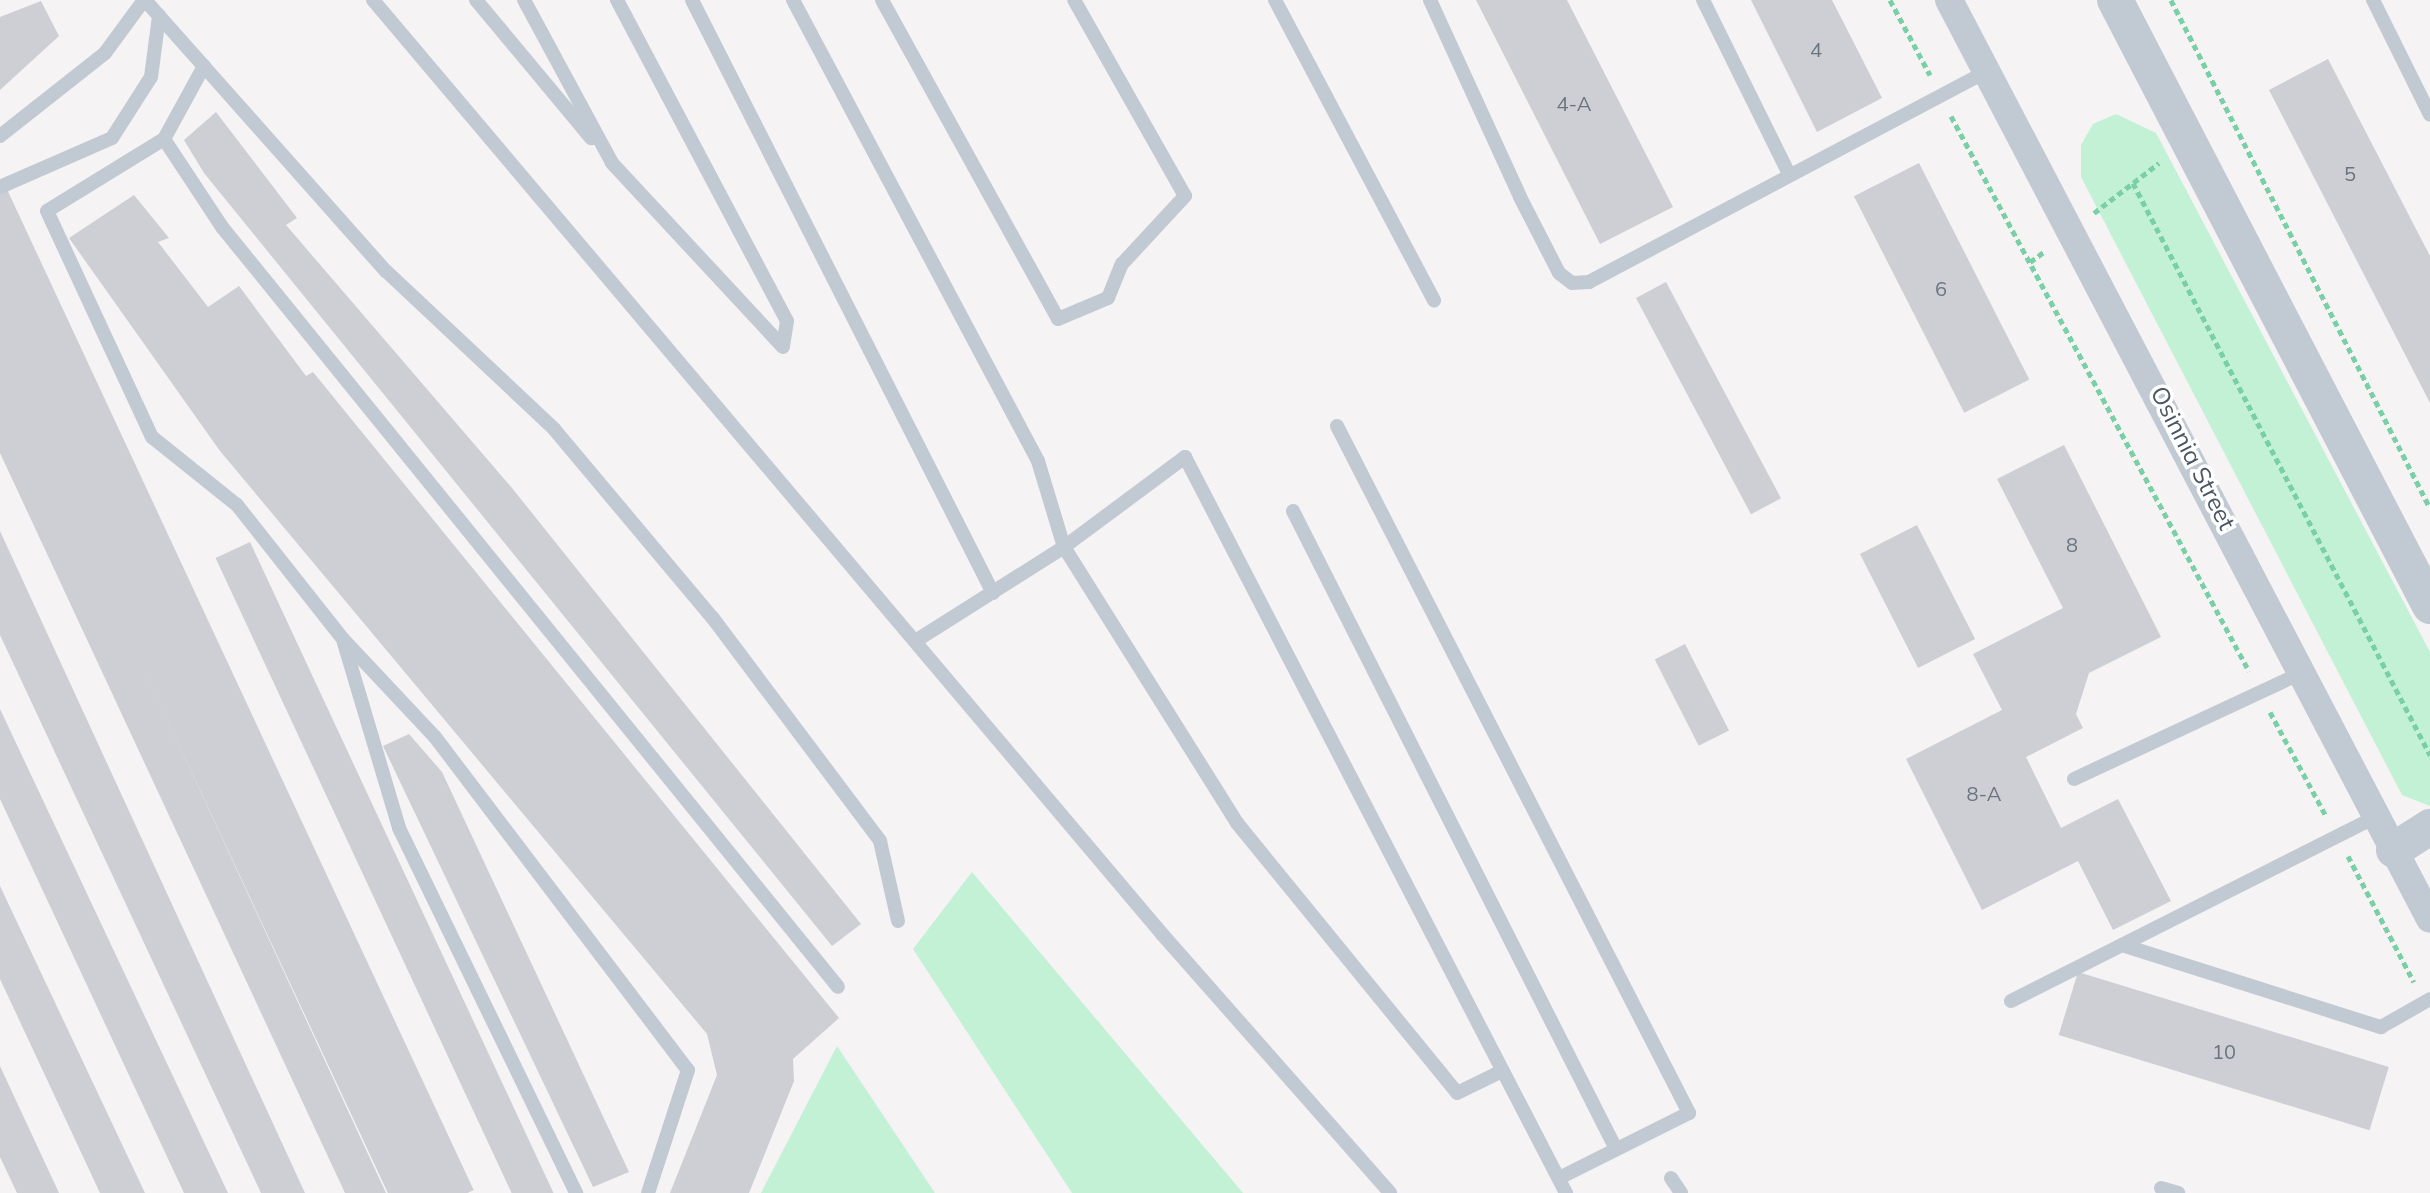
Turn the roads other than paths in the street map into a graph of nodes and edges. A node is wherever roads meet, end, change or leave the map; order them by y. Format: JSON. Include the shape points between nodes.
{"nodes":[{"id":1,"x":145,"y":0,"type":"edge"},
{"id":2,"x":373,"y":0,"type":"edge"},
{"id":3,"x":476,"y":0,"type":"edge"},
{"id":4,"x":524,"y":0,"type":"edge"},
{"id":5,"x":617,"y":0,"type":"edge"},
{"id":6,"x":692,"y":0,"type":"edge"},
{"id":7,"x":793,"y":0,"type":"edge"},
{"id":8,"x":882,"y":0,"type":"edge"},
{"id":9,"x":1074,"y":0,"type":"edge"},
{"id":10,"x":1275,"y":0,"type":"edge"},
{"id":11,"x":1430,"y":0,"type":"edge"},
{"id":12,"x":1703,"y":0,"type":"edge"},
{"id":13,"x":1949,"y":0,"type":"edge"},
{"id":14,"x":2115,"y":0,"type":"edge"},
{"id":15,"x":2373,"y":0,"type":"edge"},
{"id":16,"x":159,"y":16,"type":"junction"},
{"id":17,"x":204,"y":66,"type":"junction"},
{"id":18,"x":1987,"y":71,"type":"junction"},
{"id":19,"x":2430,"y":115,"type":"edge"},
{"id":20,"x":0,"y":136,"type":"edge"},
{"id":21,"x":164,"y":139,"type":"junction"},
{"id":22,"x":612,"y":163,"type":"junction"},
{"id":23,"x":1788,"y":172,"type":"junction"},
{"id":24,"x":0,"y":187,"type":"edge"},
{"id":25,"x":1434,"y":300,"type":"dead end"},
{"id":26,"x":1337,"y":426,"type":"dead end"},
{"id":27,"x":1293,"y":511,"type":"dead end"},
{"id":28,"x":1064,"y":547,"type":"junction"},
{"id":29,"x":993,"y":593,"type":"junction"},
{"id":30,"x":2430,"y":606,"type":"edge"},
{"id":31,"x":343,"y":639,"type":"junction"},
{"id":32,"x":917,"y":640,"type":"junction"},
{"id":33,"x":2303,"y":672,"type":"junction"},
{"id":34,"x":2074,"y":779,"type":"dead end"},
{"id":35,"x":2377,"y":816,"type":"junction"},
{"id":36,"x":2430,"y":827,"type":"edge"},
{"id":37,"x":2394,"y":850,"type":"junction"},
{"id":38,"x":2430,"y":919,"type":"edge"},
{"id":39,"x":898,"y":921,"type":"dead end"},
{"id":40,"x":2122,"y":945,"type":"junction"},
{"id":41,"x":838,"y":987,"type":"dead end"},
{"id":42,"x":2428,"y":1000,"type":"edge"},
{"id":43,"x":2011,"y":1001,"type":"dead end"},
{"id":44,"x":1500,"y":1072,"type":"junction"},
{"id":45,"x":1616,"y":1149,"type":"junction"},
{"id":46,"x":1561,"y":1177,"type":"junction"},
{"id":47,"x":1671,"y":1178,"type":"dead end"},
{"id":48,"x":2161,"y":1188,"type":"dead end"},
{"id":49,"x":576,"y":1193,"type":"edge"},
{"id":50,"x":648,"y":1193,"type":"edge"},
{"id":51,"x":1390,"y":1193,"type":"edge"},
{"id":52,"x":1566,"y":1193,"type":"edge"},
{"id":53,"x":1681,"y":1193,"type":"edge"},
{"id":54,"x":2178,"y":1193,"type":"edge"}],
"edges":[{"from":1,"to":16,"type":"lane"},
{"from":1,"to":20,"type":"lane","via":[[105,53]]},
{"from":2,"to":32,"type":"lane"},
{"from":3,"to":22,"type":"lane"},
{"from":4,"to":22,"type":"lane"},
{"from":5,"to":22,"type":"lane","via":[[787,321],[783,347]]},
{"from":6,"to":29,"type":"lane"},
{"from":7,"to":28,"type":"lane","via":[[1038,461]]},
{"from":8,"to":9,"type":"lane","via":[[1058,319],[1108,298],[1122,264],[1185,196]]},
{"from":10,"to":25,"type":"lane"},
{"from":11,"to":23,"type":"lane","via":[[1520,197],[1559,273],[1572,283],[1589,282]]},
{"from":12,"to":23,"type":"lane"},
{"from":13,"to":18,"type":"street","name":"Osinnia Street"},
{"from":14,"to":30,"type":"street"},
{"from":15,"to":19,"type":"lane"},
{"from":16,"to":17,"type":"lane"},
{"from":16,"to":24,"type":"lane","via":[[151,77],[112,138]]},
{"from":17,"to":21,"type":"lane"},
{"from":17,"to":39,"type":"lane","via":[[386,271],[554,429],[712,617],[880,841]]},
{"from":18,"to":23,"type":"lane"},
{"from":18,"to":33,"type":"street","name":"Osinnia Street"},
{"from":21,"to":31,"type":"lane","via":[[47,211],[152,437],[237,505]]},
{"from":21,"to":41,"type":"lane","via":[[222,227]]},
{"from":26,"to":45,"type":"lane","via":[[1689,1113]]},
{"from":27,"to":45,"type":"lane"},
{"from":28,"to":29,"type":"lane"},
{"from":28,"to":44,"type":"lane","via":[[1237,823],[1457,1093]]},
{"from":28,"to":44,"type":"lane","via":[[1185,457]]},
{"from":29,"to":32,"type":"lane"},
{"from":31,"to":49,"type":"lane","via":[[399,828]]},
{"from":31,"to":50,"type":"lane","via":[[435,737],[688,1070]]},
{"from":32,"to":51,"type":"lane"},
{"from":33,"to":34,"type":"lane"},
{"from":33,"to":35,"type":"street","name":"Osinnia Street"},
{"from":35,"to":37,"type":"street","name":"Osinnia Street"},
{"from":35,"to":40,"type":"lane"},
{"from":36,"to":37,"type":"street"},
{"from":37,"to":38,"type":"street","name":"Osinnia Street"},
{"from":40,"to":42,"type":"lane","via":[[2381,1027]]},
{"from":40,"to":43,"type":"lane"},
{"from":44,"to":46,"type":"lane"},
{"from":45,"to":46,"type":"lane"},
{"from":46,"to":52,"type":"lane"},
{"from":47,"to":53,"type":"lane"},
{"from":48,"to":54,"type":"lane"}]}
